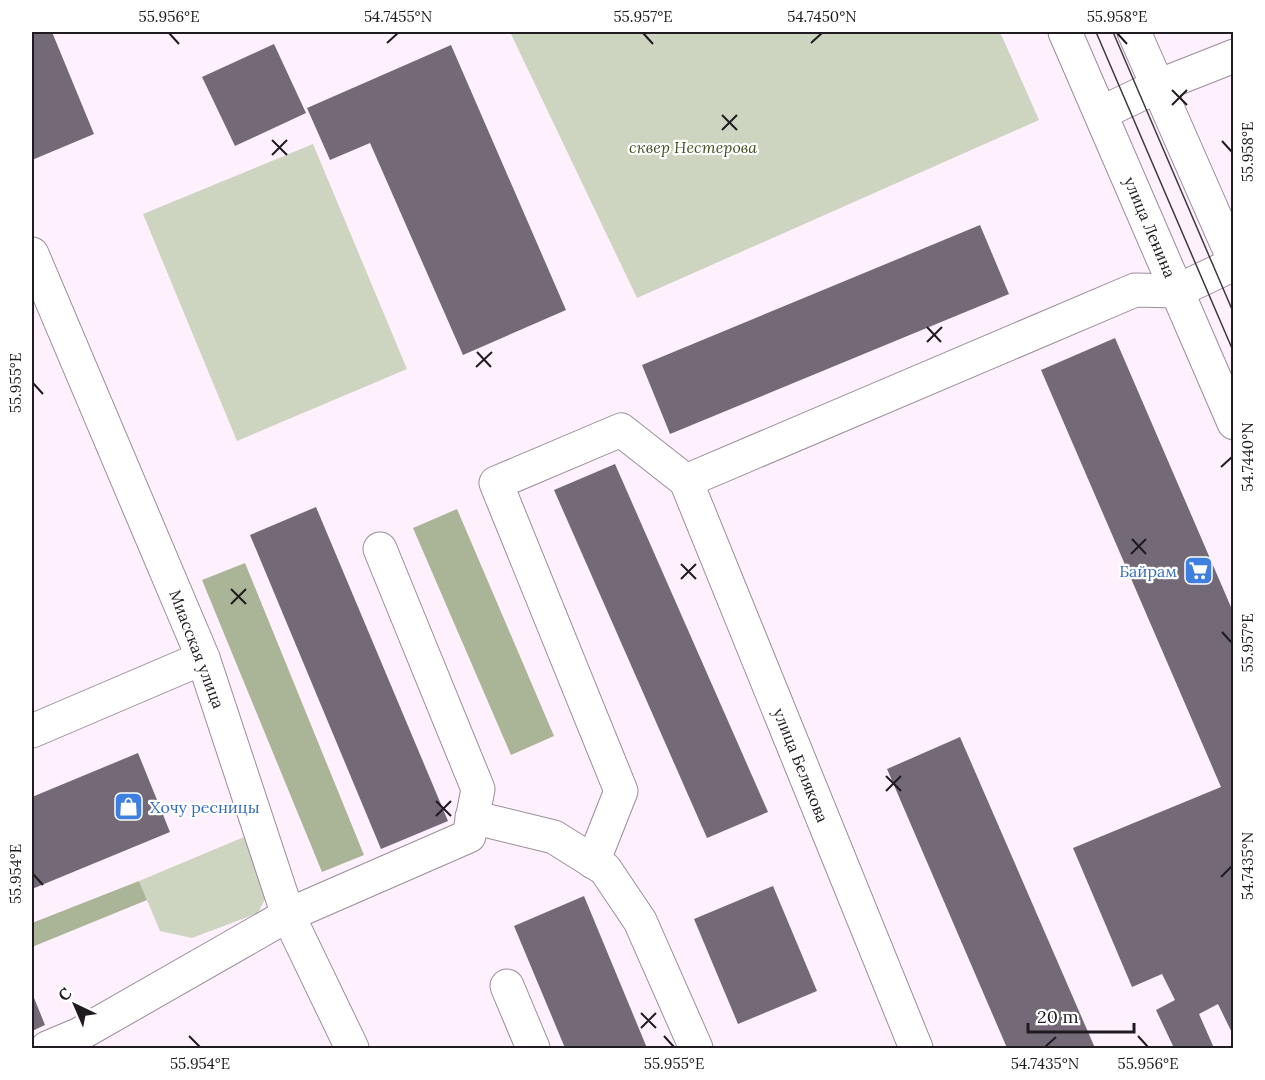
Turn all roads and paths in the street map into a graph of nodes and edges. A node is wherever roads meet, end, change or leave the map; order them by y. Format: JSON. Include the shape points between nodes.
{"nodes":[{"id":1,"x":1065,"y":32,"type":"edge"},
{"id":2,"x":1134,"y":32,"type":"edge"},
{"id":3,"x":1233,"y":56,"type":"edge"},
{"id":4,"x":1158,"y":86,"type":"junction"},
{"id":5,"x":1101,"y":113,"type":"junction"},
{"id":6,"x":32,"y":254,"type":"edge"},
{"id":7,"x":1233,"y":262,"type":"edge"},
{"id":8,"x":1177,"y":291,"type":"junction"},
{"id":9,"x":1233,"y":423,"type":"edge"},
{"id":10,"x":686,"y":481,"type":"junction"},
{"id":11,"x":380,"y":549,"type":"dead end"},
{"id":12,"x":203,"y":658,"type":"junction"},
{"id":13,"x":32,"y":731,"type":"edge"},
{"id":14,"x":472,"y":818,"type":"junction"},
{"id":15,"x":593,"y":862,"type":"junction"},
{"id":16,"x":288,"y":915,"type":"junction"},
{"id":17,"x":507,"y":986,"type":"dead end"},
{"id":18,"x":81,"y":1042,"type":"edge"},
{"id":19,"x":47,"y":1048,"type":"edge"},
{"id":20,"x":352,"y":1048,"type":"edge"},
{"id":21,"x":533,"y":1048,"type":"edge"},
{"id":22,"x":696,"y":1048,"type":"edge"},
{"id":23,"x":916,"y":1048,"type":"edge"}],
"edges":[{"from":1,"to":5,"type":"street","name":"улица Ленина"},
{"from":2,"to":4,"type":"street"},
{"from":3,"to":4,"type":"street"},
{"from":4,"to":5,"type":"street"},
{"from":4,"to":7,"type":"street"},
{"from":5,"to":8,"type":"street","name":"улица Ленина"},
{"from":6,"to":12,"type":"street","name":"Миасская улица"},
{"from":7,"to":8,"type":"street"},
{"from":8,"to":9,"type":"street","name":"улица Ленина"},
{"from":8,"to":10,"type":"street","via":[[1135,290]]},
{"from":10,"to":15,"type":"street","via":[[621,430],[496,483],[621,791]]},
{"from":10,"to":23,"type":"street","name":"улица Белякова"},
{"from":11,"to":14,"type":"street","via":[[477,789]]},
{"from":12,"to":13,"type":"street"},
{"from":12,"to":16,"type":"street","name":"Миасская улица"},
{"from":14,"to":15,"type":"street","via":[[554,837]]},
{"from":14,"to":16,"type":"street","via":[[469,836]]},
{"from":15,"to":22,"type":"street","via":[[604,869],[640,921]]},
{"from":16,"to":18,"type":"street"},
{"from":16,"to":20,"type":"street","name":"Миасская улица"},
{"from":17,"to":21,"type":"street"},
{"from":18,"to":19,"type":"street"}]}
